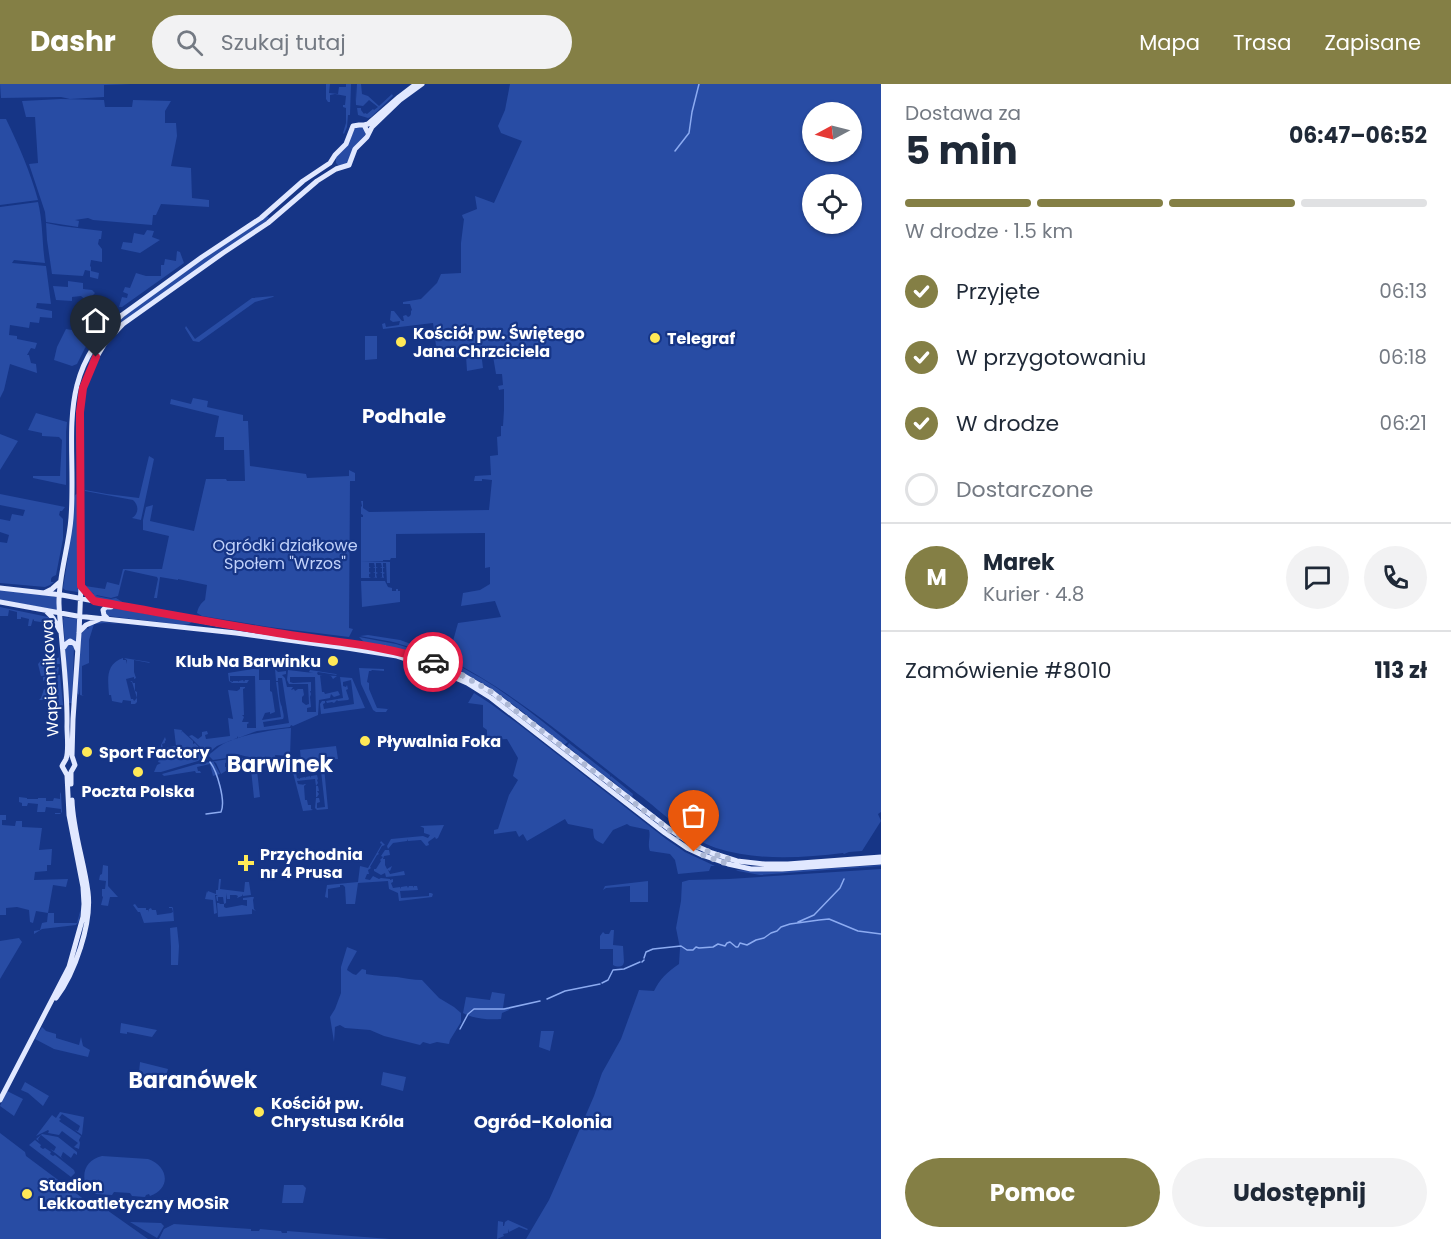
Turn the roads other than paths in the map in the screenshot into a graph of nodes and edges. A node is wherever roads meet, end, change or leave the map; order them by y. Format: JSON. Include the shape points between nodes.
{"nodes":[{"id":1,"x":416,"y":84,"type":"edge"},
{"id":2,"x":422,"y":84,"type":"edge"},
{"id":3,"x":364,"y":126,"type":"junction"},
{"id":4,"x":368,"y":132,"type":"junction"},
{"id":5,"x":333,"y":160,"type":"junction"},
{"id":6,"x":339,"y":168,"type":"junction"},
{"id":7,"x":61,"y":580,"type":"junction"},
{"id":8,"x":81,"y":586,"type":"junction"},
{"id":9,"x":0,"y":588,"type":"edge"},
{"id":10,"x":44,"y":593,"type":"junction"},
{"id":11,"x":59,"y":595,"type":"junction"},
{"id":12,"x":81,"y":598,"type":"junction"},
{"id":13,"x":94,"y":601,"type":"junction"},
{"id":14,"x":0,"y":602,"type":"edge"},
{"id":15,"x":45,"y":611,"type":"junction"},
{"id":16,"x":60,"y":613,"type":"junction"},
{"id":17,"x":163,"y":614,"type":"junction"},
{"id":18,"x":80,"y":616,"type":"junction"},
{"id":19,"x":106,"y":619,"type":"junction"},
{"id":20,"x":194,"y":619,"type":"junction"},
{"id":21,"x":183,"y":627,"type":"junction"},
{"id":22,"x":79,"y":633,"type":"junction"},
{"id":23,"x":62,"y":637,"type":"junction"},
{"id":24,"x":64,"y":647,"type":"junction"},
{"id":25,"x":78,"y":653,"type":"junction"},
{"id":26,"x":66,"y":760,"type":"junction"},
{"id":27,"x":73,"y":761,"type":"junction"},
{"id":28,"x":68,"y":772,"type":"junction"},
{"id":29,"x":881,"y":857,"type":"edge"},
{"id":30,"x":729,"y":862,"type":"junction"},
{"id":31,"x":881,"y":862,"type":"edge"},
{"id":32,"x":0,"y":1100,"type":"edge"}],
"edges":[{"from":1,"to":3,"type":"main road"},
{"from":2,"to":4,"type":"main road","name":"Wapiennikowa"},
{"from":3,"to":4,"type":"main road"},
{"from":3,"to":5,"type":"main road","via":[[352,127],[346,144]]},
{"from":4,"to":6,"type":"main road","name":"Wapiennikowa","via":[[349,165]]},
{"from":5,"to":6,"type":"main road"},
{"from":5,"to":7,"type":"main road","name":"Wapiennikowa","via":[[267,213],[122,315],[90,352],[72,405],[71,516]]},
{"from":6,"to":8,"type":"main road","name":"Wapiennikowa","via":[[310,185],[274,218],[123,324],[105,343],[83,388],[80,412]]},
{"from":7,"to":10,"type":"main road"},
{"from":7,"to":11,"type":"main road","name":"Wapiennikowa"},
{"from":8,"to":12,"type":"main road","name":"Wapiennikowa"},
{"from":8,"to":13,"type":"main road"},
{"from":9,"to":10,"type":"main road"},
{"from":10,"to":11,"type":"main road"},
{"from":11,"to":12,"type":"main road"},
{"from":11,"to":16,"type":"main road","name":"Wapiennikowa"},
{"from":12,"to":13,"type":"main road"},
{"from":12,"to":18,"type":"main road","name":"Wapiennikowa"},
{"from":13,"to":17,"type":"main road"},
{"from":14,"to":15,"type":"main road"},
{"from":15,"to":16,"type":"main road"},
{"from":15,"to":23,"type":"main road","via":[[56,621]]},
{"from":16,"to":18,"type":"main road"},
{"from":16,"to":23,"type":"main road","name":"Wapiennikowa"},
{"from":17,"to":19,"type":"main road","via":[[107,607],[103,614]]},
{"from":17,"to":20,"type":"main road"},
{"from":18,"to":19,"type":"main road"},
{"from":18,"to":22,"type":"main road","name":"Wapiennikowa"},
{"from":19,"to":21,"type":"main road"},
{"from":19,"to":22,"type":"main road","via":[[89,623]]},
{"from":20,"to":21,"type":"main road"},
{"from":20,"to":30,"type":"main road","via":[[384,648],[452,670],[508,704],[669,830]]},
{"from":21,"to":30,"type":"main road","via":[[388,655],[442,671],[491,698],[677,841],[702,855]]},
{"from":22,"to":25,"type":"main road","name":"Wapiennikowa"},
{"from":23,"to":24,"type":"main road","name":"Wapiennikowa"},
{"from":24,"to":25,"type":"main road","via":[[72,642]]},
{"from":24,"to":26,"type":"main road","name":"Wapiennikowa"},
{"from":25,"to":27,"type":"main road","name":"Wapiennikowa"},
{"from":26,"to":27,"type":"main road"},
{"from":26,"to":28,"type":"main road","name":"Wapiennikowa","via":[[62,766]]},
{"from":27,"to":28,"type":"main road","name":"Wapiennikowa","via":[[75,765]]},
{"from":28,"to":32,"type":"main road","via":[[89,896],[88,915],[73,969]]},
{"from":29,"to":30,"type":"main road","via":[[773,864]]},
{"from":30,"to":31,"type":"main road","via":[[771,870]]}]}
